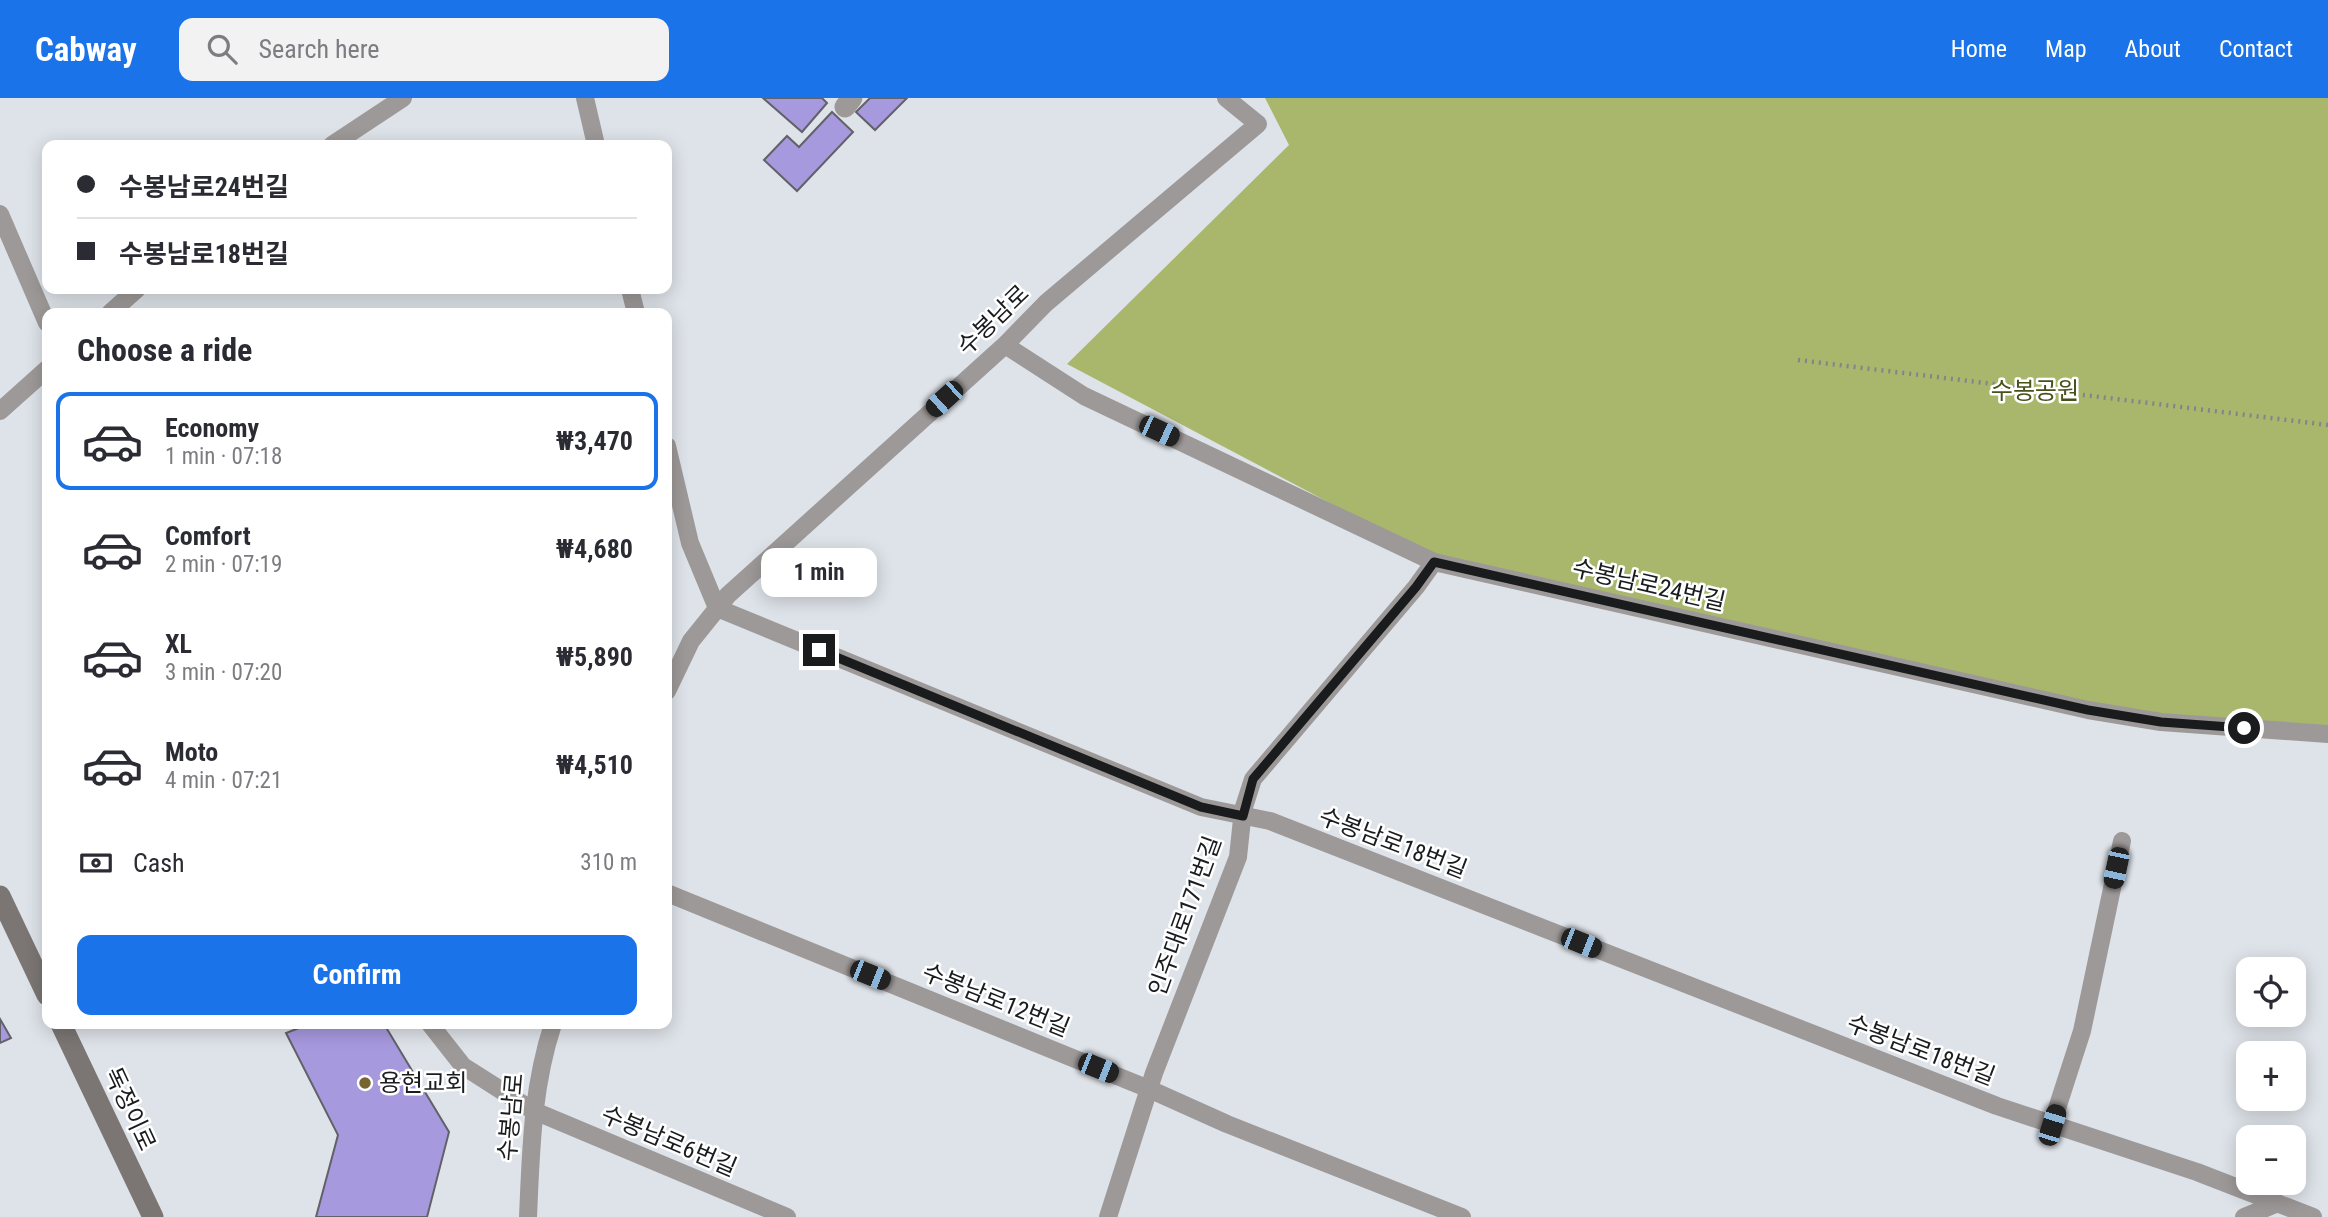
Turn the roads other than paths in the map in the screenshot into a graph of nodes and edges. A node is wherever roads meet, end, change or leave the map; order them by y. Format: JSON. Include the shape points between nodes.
{"nodes":[{"id":1,"x":403,"y":98,"type":"edge"},
{"id":2,"x":585,"y":98,"type":"edge"},
{"id":3,"x":1226,"y":98,"type":"edge"},
{"id":4,"x":340,"y":140,"type":"edge"},
{"id":5,"x":595,"y":140,"type":"edge"},
{"id":6,"x":0,"y":214,"type":"edge"},
{"id":7,"x":131,"y":294,"type":"edge"},
{"id":8,"x":116,"y":308,"type":"edge"},
{"id":9,"x":42,"y":311,"type":"edge"},
{"id":10,"x":1004,"y":345,"type":"junction"},
{"id":11,"x":42,"y":373,"type":"edge"},
{"id":12,"x":0,"y":411,"type":"edge"},
{"id":13,"x":672,"y":467,"type":"edge"},
{"id":14,"x":1434,"y":562,"type":"junction"},
{"id":15,"x":717,"y":608,"type":"junction"},
{"id":16,"x":672,"y":681,"type":"edge"},
{"id":17,"x":2328,"y":734,"type":"edge"},
{"id":18,"x":1243,"y":816,"type":"junction"},
{"id":19,"x":2122,"y":841,"type":"dead end"},
{"id":20,"x":672,"y":895,"type":"edge"},
{"id":21,"x":0,"y":896,"type":"edge"},
{"id":22,"x":42,"y":984,"type":"edge"},
{"id":23,"x":63,"y":1029,"type":"edge"},
{"id":24,"x":434,"y":1029,"type":"edge"},
{"id":25,"x":552,"y":1029,"type":"edge"},
{"id":26,"x":1149,"y":1089,"type":"junction"},
{"id":27,"x":532,"y":1110,"type":"junction"},
{"id":28,"x":2052,"y":1125,"type":"junction"},
{"id":29,"x":2278,"y":1203,"type":"junction"},
{"id":30,"x":153,"y":1217,"type":"edge"},
{"id":31,"x":528,"y":1217,"type":"edge"},
{"id":32,"x":787,"y":1217,"type":"edge"},
{"id":33,"x":1108,"y":1217,"type":"edge"},
{"id":34,"x":1462,"y":1217,"type":"edge"},
{"id":35,"x":2244,"y":1217,"type":"edge"},
{"id":36,"x":2313,"y":1217,"type":"edge"}],
"edges":[{"from":1,"to":4,"type":"lane"},
{"from":2,"to":5,"type":"lane"},
{"from":3,"to":10,"type":"lane","name":"수봉남로","via":[[1258,124],[1046,303]]},
{"from":6,"to":9,"type":"lane"},
{"from":7,"to":8,"type":"lane"},
{"from":10,"to":14,"type":"lane","name":"수봉남로24번길","via":[[1084,396]]},
{"from":10,"to":15,"type":"lane","name":"수봉남로"},
{"from":11,"to":12,"type":"lane"},
{"from":13,"to":15,"type":"lane","via":[[690,543]]},
{"from":14,"to":17,"type":"lane","name":"수봉남로24번길","via":[[2088,710],[2161,722]]},
{"from":14,"to":18,"type":"lane","name":"인주대로171번길","via":[[1253,779]]},
{"from":15,"to":16,"type":"lane","name":"수봉남로","via":[[691,641]]},
{"from":15,"to":18,"type":"lane","name":"수봉남로18번길","via":[[1201,807]]},
{"from":18,"to":26,"type":"lane","name":"인주대로171번길","via":[[1238,857]]},
{"from":18,"to":28,"type":"lane","name":"수봉남로18번길","via":[[1270,821]]},
{"from":19,"to":28,"type":"lane","via":[[2082,1031]]},
{"from":20,"to":26,"type":"lane","name":"수봉남로12번길"},
{"from":21,"to":22,"type":"street"},
{"from":23,"to":30,"type":"street","name":"독정이로"},
{"from":24,"to":27,"type":"lane","name":"수봉남로6번길","via":[[463,1066]]},
{"from":25,"to":27,"type":"lane","name":"수봉남로"},
{"from":26,"to":33,"type":"lane","name":"인주대로171번길"},
{"from":26,"to":34,"type":"lane","name":"수봉남로12번길","via":[[1227,1125]]},
{"from":27,"to":31,"type":"lane","name":"수봉남로"},
{"from":27,"to":32,"type":"lane","name":"수봉남로6번길"},
{"from":28,"to":29,"type":"lane","name":"수봉남로18번길"},
{"from":29,"to":35,"type":"lane"},
{"from":29,"to":36,"type":"lane","name":"수봉남로18번길"}]}
